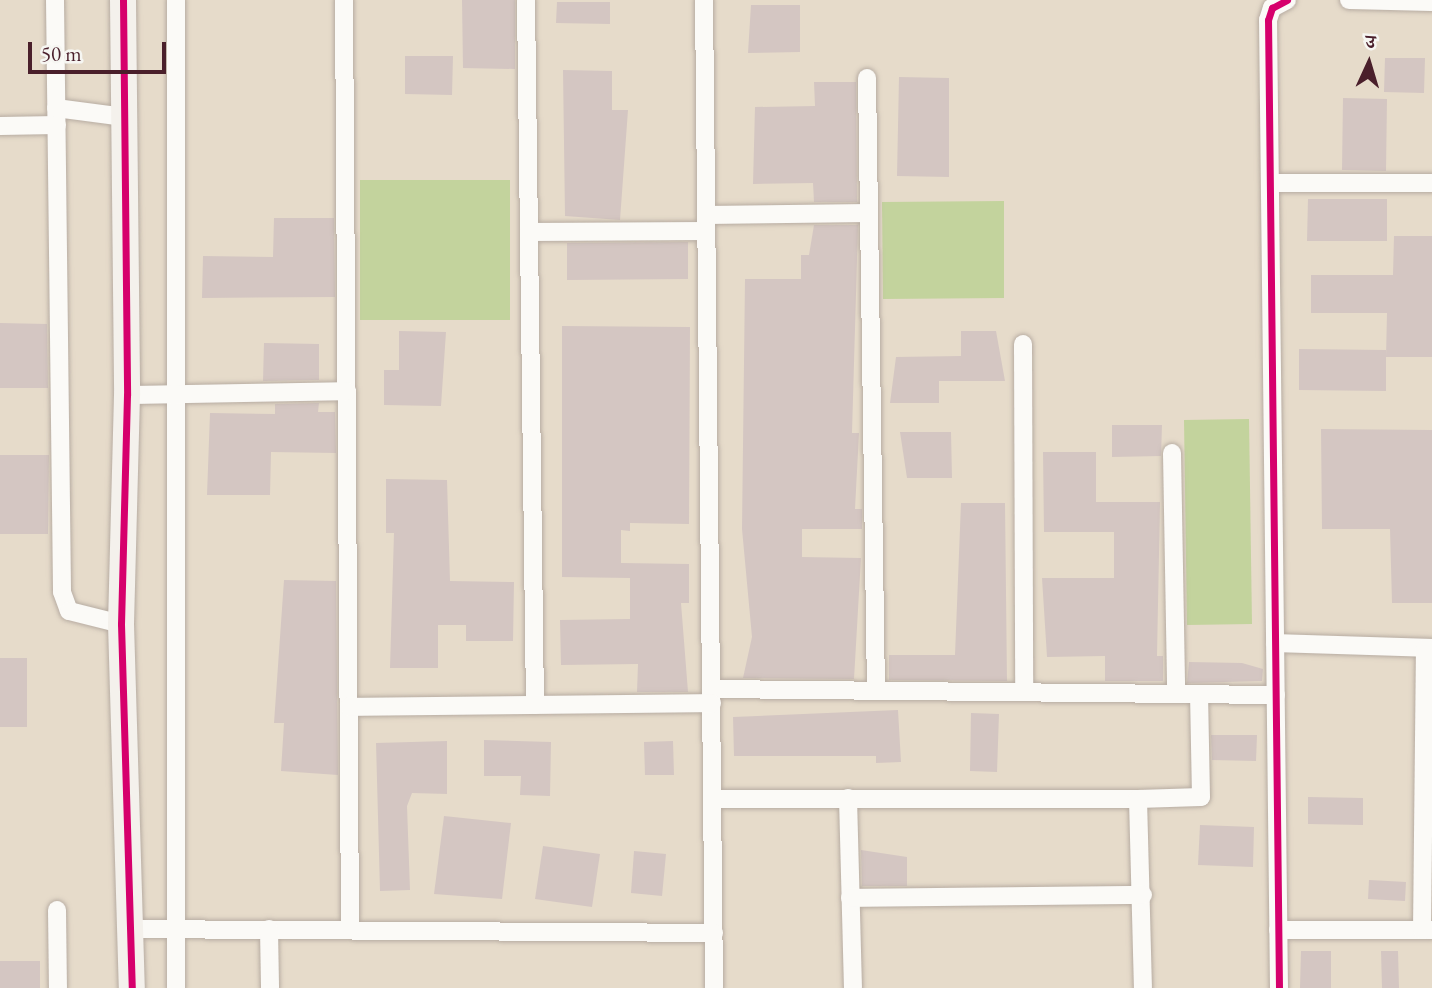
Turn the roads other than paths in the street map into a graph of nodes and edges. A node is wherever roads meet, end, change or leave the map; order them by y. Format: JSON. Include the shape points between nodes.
{"nodes":[{"id":1,"x":55,"y":0,"type":"edge"},
{"id":2,"x":123,"y":0,"type":"edge"},
{"id":3,"x":176,"y":0,"type":"edge"},
{"id":4,"x":344,"y":0,"type":"edge"},
{"id":5,"x":526,"y":0,"type":"edge"},
{"id":6,"x":704,"y":0,"type":"edge"},
{"id":7,"x":1287,"y":0,"type":"edge"},
{"id":8,"x":1349,"y":0,"type":"edge"},
{"id":9,"x":1432,"y":2,"type":"edge"},
{"id":10,"x":867,"y":78,"type":"dead end"},
{"id":11,"x":57,"y":116,"type":"junction"},
{"id":12,"x":124,"y":117,"type":"junction"},
{"id":13,"x":0,"y":126,"type":"edge"},
{"id":14,"x":1270,"y":183,"type":"junction"},
{"id":15,"x":1432,"y":183,"type":"edge"},
{"id":16,"x":869,"y":213,"type":"junction"},
{"id":17,"x":706,"y":223,"type":"junction"},
{"id":18,"x":529,"y":232,"type":"junction"},
{"id":19,"x":1023,"y":344,"type":"dead end"},
{"id":20,"x":347,"y":391,"type":"junction"},
{"id":21,"x":181,"y":394,"type":"junction"},
{"id":22,"x":127,"y":395,"type":"junction"},
{"id":23,"x":1172,"y":453,"type":"dead end"},
{"id":24,"x":121,"y":624,"type":"junction"},
{"id":25,"x":1275,"y":643,"type":"junction"},
{"id":26,"x":1429,"y":648,"type":"edge"},
{"id":27,"x":876,"y":690,"type":"junction"},
{"id":28,"x":1024,"y":692,"type":"junction"},
{"id":29,"x":1176,"y":694,"type":"junction"},
{"id":30,"x":1199,"y":694,"type":"junction"},
{"id":31,"x":1276,"y":695,"type":"junction"},
{"id":32,"x":712,"y":696,"type":"junction"},
{"id":33,"x":535,"y":705,"type":"junction"},
{"id":34,"x":349,"y":707,"type":"junction"},
{"id":35,"x":1428,"y":795,"type":"edge"},
{"id":36,"x":848,"y":798,"type":"junction"},
{"id":37,"x":712,"y":799,"type":"junction"},
{"id":38,"x":1138,"y":799,"type":"junction"},
{"id":39,"x":1143,"y":895,"type":"junction"},
{"id":40,"x":850,"y":898,"type":"junction"},
{"id":41,"x":57,"y":910,"type":"dead end"},
{"id":42,"x":176,"y":928,"type":"junction"},
{"id":43,"x":131,"y":929,"type":"junction"},
{"id":44,"x":270,"y":929,"type":"junction"},
{"id":45,"x":350,"y":930,"type":"junction"},
{"id":46,"x":1278,"y":930,"type":"junction"},
{"id":47,"x":1427,"y":930,"type":"edge"},
{"id":48,"x":714,"y":933,"type":"junction"},
{"id":49,"x":58,"y":988,"type":"edge"},
{"id":50,"x":132,"y":988,"type":"edge"},
{"id":51,"x":176,"y":988,"type":"edge"},
{"id":52,"x":271,"y":988,"type":"edge"},
{"id":53,"x":715,"y":988,"type":"edge"},
{"id":54,"x":853,"y":988,"type":"edge"},
{"id":55,"x":1143,"y":988,"type":"edge"},
{"id":56,"x":1279,"y":988,"type":"edge"}],
"edges":[{"from":1,"to":11,"type":"street"},
{"from":2,"to":12,"type":"street"},
{"from":3,"to":21,"type":"street"},
{"from":4,"to":20,"type":"street"},
{"from":5,"to":18,"type":"street"},
{"from":6,"to":17,"type":"street"},
{"from":7,"to":14,"type":"street","via":[[1272,8],[1268,20]]},
{"from":8,"to":9,"type":"street"},
{"from":10,"to":16,"type":"street"},
{"from":11,"to":12,"type":"street"},
{"from":11,"to":13,"type":"street"},
{"from":11,"to":24,"type":"street","via":[[62,592],[69,611]]},
{"from":12,"to":22,"type":"street"},
{"from":14,"to":15,"type":"street"},
{"from":14,"to":25,"type":"street"},
{"from":16,"to":17,"type":"street"},
{"from":16,"to":27,"type":"street"},
{"from":17,"to":18,"type":"street"},
{"from":17,"to":32,"type":"street"},
{"from":18,"to":33,"type":"street"},
{"from":19,"to":28,"type":"street"},
{"from":20,"to":21,"type":"street"},
{"from":20,"to":34,"type":"street"},
{"from":21,"to":22,"type":"street"},
{"from":21,"to":42,"type":"street"},
{"from":22,"to":24,"type":"street"},
{"from":23,"to":29,"type":"street"},
{"from":24,"to":43,"type":"street"},
{"from":25,"to":26,"type":"street"},
{"from":25,"to":31,"type":"street"},
{"from":26,"to":35,"type":"street"},
{"from":27,"to":28,"type":"street"},
{"from":27,"to":32,"type":"street"},
{"from":28,"to":29,"type":"street"},
{"from":29,"to":30,"type":"street"},
{"from":30,"to":31,"type":"street"},
{"from":30,"to":38,"type":"street","via":[[1201,797]]},
{"from":31,"to":46,"type":"street"},
{"from":32,"to":33,"type":"street"},
{"from":32,"to":37,"type":"street"},
{"from":33,"to":34,"type":"street"},
{"from":34,"to":45,"type":"street"},
{"from":35,"to":47,"type":"street"},
{"from":36,"to":37,"type":"street"},
{"from":36,"to":38,"type":"street"},
{"from":36,"to":40,"type":"street"},
{"from":37,"to":48,"type":"street"},
{"from":38,"to":39,"type":"street"},
{"from":39,"to":40,"type":"street"},
{"from":39,"to":55,"type":"street"},
{"from":40,"to":54,"type":"street"},
{"from":41,"to":49,"type":"street"},
{"from":42,"to":43,"type":"street"},
{"from":42,"to":44,"type":"street"},
{"from":42,"to":51,"type":"street"},
{"from":43,"to":50,"type":"street"},
{"from":44,"to":45,"type":"street"},
{"from":44,"to":52,"type":"street"},
{"from":45,"to":48,"type":"street"},
{"from":46,"to":47,"type":"street"},
{"from":46,"to":56,"type":"street"},
{"from":48,"to":53,"type":"street"}]}
